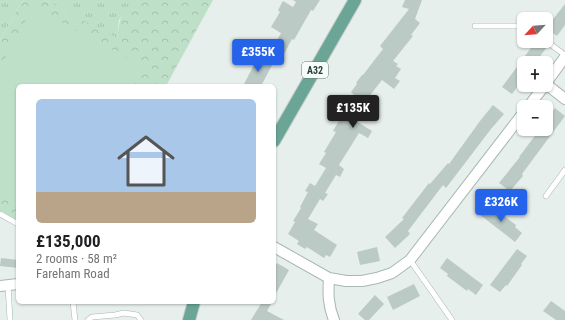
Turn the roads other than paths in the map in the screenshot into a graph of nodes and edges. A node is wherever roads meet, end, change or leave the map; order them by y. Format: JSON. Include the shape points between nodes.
{"nodes":[{"id":1,"x":355,"y":0,"type":"edge"},
{"id":2,"x":475,"y":26,"type":"dead end"},
{"id":3,"x":517,"y":26,"type":"edge"},
{"id":4,"x":553,"y":47,"type":"edge"},
{"id":5,"x":565,"y":56,"type":"edge"},
{"id":6,"x":553,"y":74,"type":"edge"},
{"id":7,"x":553,"y":90,"type":"edge"},
{"id":8,"x":540,"y":92,"type":"edge"},
{"id":9,"x":565,"y":99,"type":"edge"},
{"id":10,"x":533,"y":100,"type":"edge"},
{"id":11,"x":517,"y":121,"type":"edge"},
{"id":12,"x":276,"y":137,"type":"edge"},
{"id":13,"x":565,"y":170,"type":"edge"},
{"id":14,"x":546,"y":196,"type":"dead end"},
{"id":15,"x":0,"y":214,"type":"edge"},
{"id":16,"x":16,"y":223,"type":"edge"},
{"id":17,"x":276,"y":248,"type":"edge"},
{"id":18,"x":410,"y":260,"type":"junction"},
{"id":19,"x":329,"y":278,"type":"junction"},
{"id":20,"x":9,"y":285,"type":"edge"},
{"id":21,"x":73,"y":304,"type":"edge"},
{"id":22,"x":194,"y":304,"type":"edge"},
{"id":23,"x":10,"y":320,"type":"edge"},
{"id":24,"x":75,"y":320,"type":"edge"},
{"id":25,"x":88,"y":320,"type":"edge"},
{"id":26,"x":140,"y":320,"type":"edge"},
{"id":27,"x":190,"y":320,"type":"edge"},
{"id":28,"x":334,"y":320,"type":"edge"},
{"id":29,"x":452,"y":320,"type":"edge"}],
"edges":[{"from":1,"to":12,"type":"main road","number":"A32"},
{"from":2,"to":3,"type":"lane"},
{"from":4,"to":5,"type":"lane"},
{"from":5,"to":6,"type":"street"},
{"from":7,"to":9,"type":"street"},
{"from":8,"to":10,"type":"street"},
{"from":11,"to":18,"type":"street"},
{"from":13,"to":14,"type":"lane"},
{"from":15,"to":16,"type":"lane"},
{"from":17,"to":19,"type":"street"},
{"from":18,"to":19,"type":"street","via":[[392,273],[377,278],[362,281]]},
{"from":18,"to":29,"type":"lane"},
{"from":19,"to":28,"type":"street","via":[[328,297]]},
{"from":20,"to":23,"type":"lane"},
{"from":21,"to":24,"type":"lane"},
{"from":22,"to":27,"type":"main road"},
{"from":25,"to":26,"type":"lane","via":[[92,317],[124,312],[137,315]]}]}
